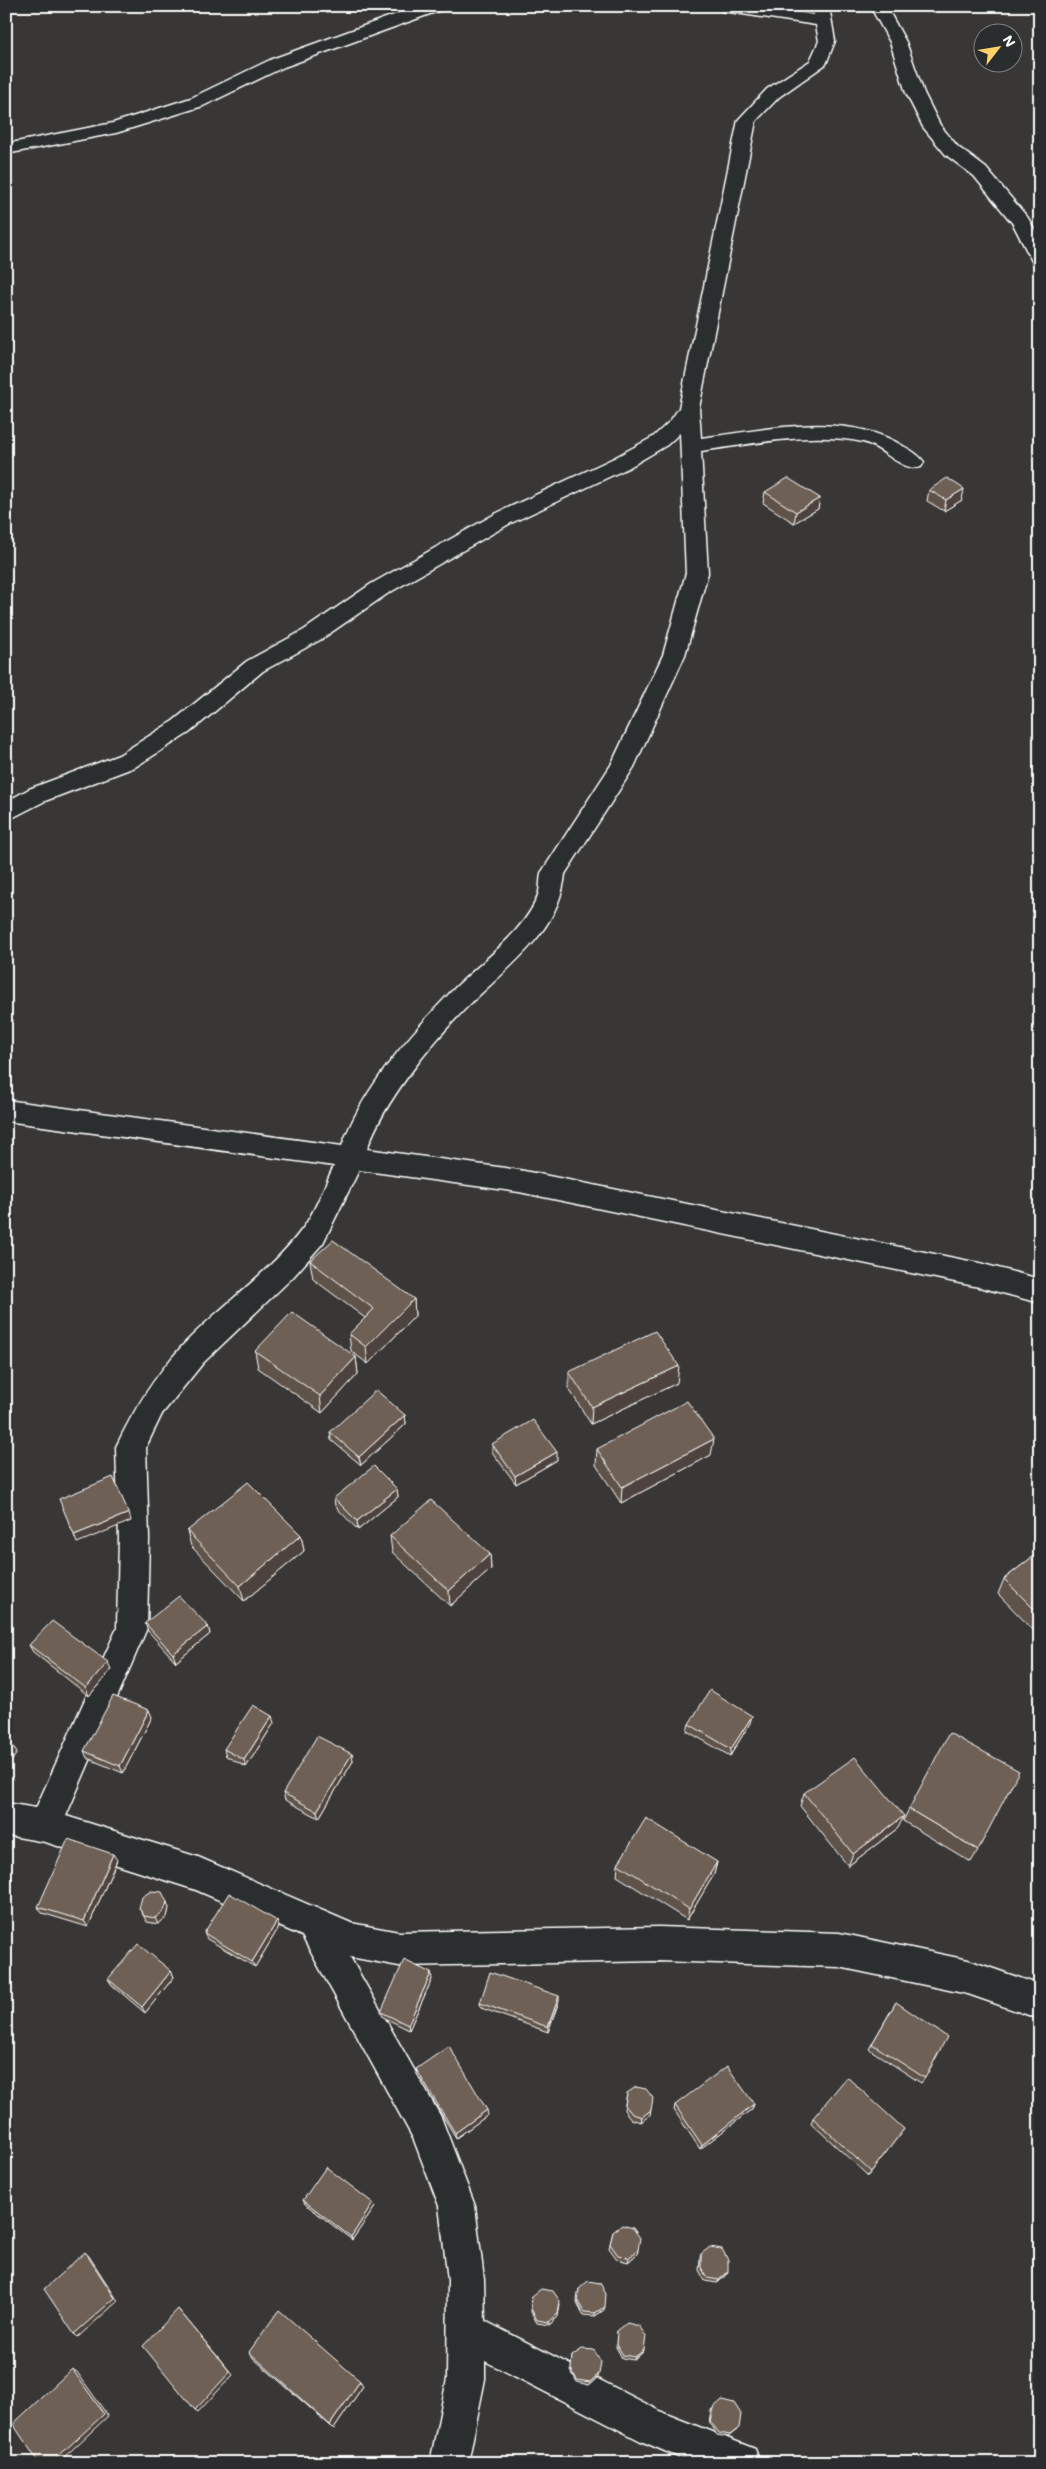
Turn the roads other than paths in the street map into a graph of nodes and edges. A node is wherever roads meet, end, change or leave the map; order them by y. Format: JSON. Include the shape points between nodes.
{"nodes":[{"id":1,"x":435,"y":6,"type":"edge"},
{"id":2,"x":722,"y":6,"type":"edge"},
{"id":3,"x":878,"y":6,"type":"edge"},
{"id":4,"x":822,"y":14,"type":"edge"},
{"id":5,"x":6,"y":149,"type":"edge"},
{"id":6,"x":1040,"y":259,"type":"edge"},
{"id":7,"x":689,"y":408,"type":"junction"},
{"id":8,"x":691,"y":446,"type":"junction"},
{"id":9,"x":914,"y":462,"type":"dead end"},
{"id":10,"x":6,"y":813,"type":"edge"},
{"id":11,"x":6,"y":1110,"type":"edge"},
{"id":12,"x":351,"y":1158,"type":"junction"},
{"id":13,"x":1040,"y":1290,"type":"edge"},
{"id":14,"x":6,"y":1819,"type":"edge"},
{"id":15,"x":45,"y":1826,"type":"junction"},
{"id":16,"x":314,"y":1925,"type":"junction"},
{"id":17,"x":1040,"y":2002,"type":"edge"},
{"id":18,"x":466,"y":2331,"type":"junction"},
{"id":19,"x":449,"y":2463,"type":"edge"},
{"id":20,"x":741,"y":2463,"type":"edge"}],
"edges":[{"from":1,"to":5,"type":"street","via":[[278,63],[197,102],[116,128]]},
{"from":2,"to":4,"type":"street"},
{"from":3,"to":6,"type":"street","via":[[898,42],[915,93],[932,127],[952,151],[980,172],[1022,222]]},
{"from":4,"to":7,"type":"street","via":[[827,41],[817,64],[773,93],[747,120]]},
{"from":7,"to":8,"type":"street"},
{"from":7,"to":10,"type":"street","via":[[660,441],[502,519],[379,590],[312,635],[255,666],[181,727],[127,761],[37,795]]},
{"from":8,"to":9,"type":"street","via":[[792,433],[833,433],[864,436],[894,448]]},
{"from":8,"to":12,"type":"street","via":[[697,573],[674,655],[622,767],[557,865],[539,918],[509,953],[458,1000],[403,1064],[362,1126]]},
{"from":11,"to":12,"type":"street"},
{"from":12,"to":13,"type":"street","via":[[519,1181]]},
{"from":12,"to":15,"type":"street","via":[[313,1235],[283,1269],[193,1354],[152,1405],[131,1447],[132,1628]]},
{"from":14,"to":15,"type":"street"},
{"from":15,"to":16,"type":"street","via":[[198,1874]]},
{"from":16,"to":17,"type":"street","via":[[350,1940],[399,1949],[659,1944],[839,1950],[968,1977]]},
{"from":16,"to":18,"type":"street","via":[[428,2130],[457,2206],[466,2280]]},
{"from":18,"to":19,"type":"street","via":[[466,2379]]},
{"from":18,"to":20,"type":"street","via":[[654,2428]]}]}
